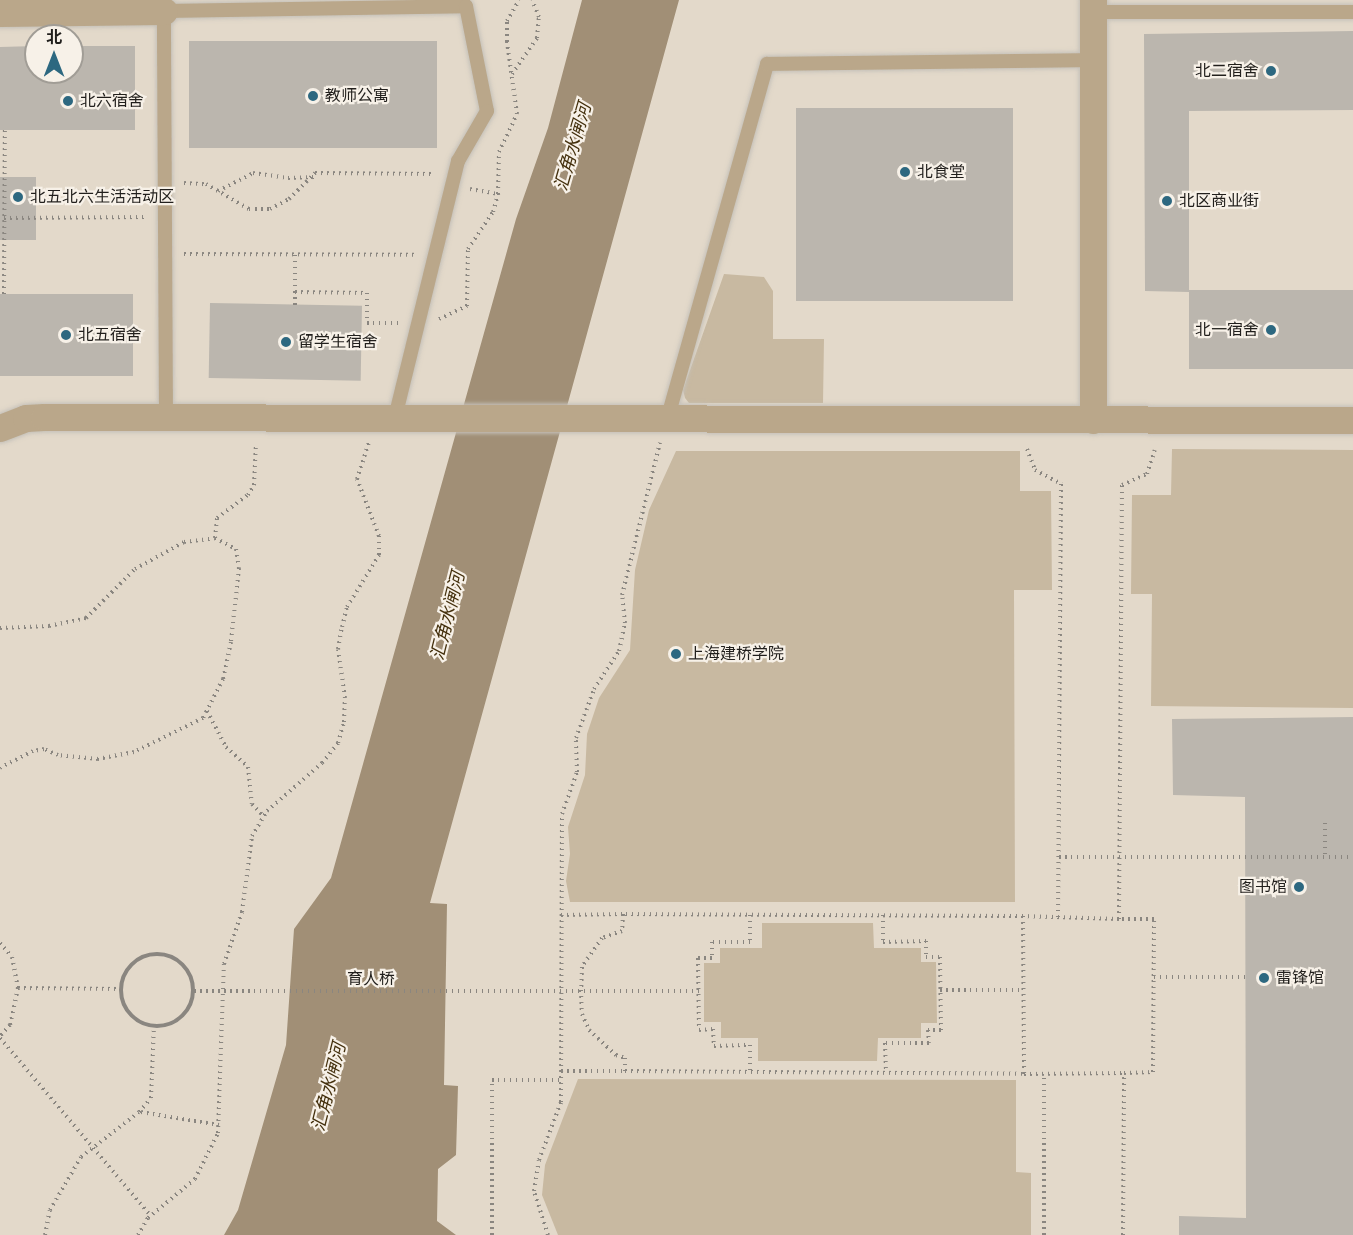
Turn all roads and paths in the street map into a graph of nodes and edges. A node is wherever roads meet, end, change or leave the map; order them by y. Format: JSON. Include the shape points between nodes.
{"nodes":[{"id":1,"x":519,"y":0,"type":"edge"},
{"id":2,"x":532,"y":0,"type":"edge"},
{"id":3,"x":1093,"y":6,"type":"edge"},
{"id":4,"x":164,"y":11,"type":"junction"},
{"id":5,"x":1353,"y":12,"type":"edge"},
{"id":6,"x":0,"y":13,"type":"edge"},
{"id":7,"x":1093,"y":60,"type":"junction"},
{"id":8,"x":512,"y":74,"type":"junction"},
{"id":9,"x":5,"y":130,"type":"dead end"},
{"id":10,"x":455,"y":174,"type":"junction"},
{"id":11,"x":314,"y":177,"type":"junction"},
{"id":12,"x":165,"y":182,"type":"junction"},
{"id":13,"x":472,"y":189,"type":"dead end"},
{"id":14,"x":218,"y":191,"type":"junction"},
{"id":15,"x":498,"y":194,"type":"junction"},
{"id":16,"x":165,"y":217,"type":"junction"},
{"id":17,"x":4,"y":218,"type":"junction"},
{"id":18,"x":165,"y":254,"type":"junction"},
{"id":19,"x":296,"y":255,"type":"junction"},
{"id":20,"x":435,"y":255,"type":"junction"},
{"id":21,"x":296,"y":292,"type":"junction"},
{"id":22,"x":4,"y":294,"type":"dead end"},
{"id":23,"x":295,"y":305,"type":"dead end"},
{"id":24,"x":459,"y":312,"type":"dead end"},
{"id":25,"x":418,"y":323,"type":"junction"},
{"id":26,"x":166,"y":417,"type":"junction"},
{"id":27,"x":256,"y":418,"type":"junction"},
{"id":28,"x":385,"y":418,"type":"junction"},
{"id":29,"x":667,"y":420,"type":"junction"},
{"id":30,"x":1093,"y":420,"type":"junction"},
{"id":31,"x":1353,"y":420,"type":"edge"},
{"id":32,"x":3,"y":424,"type":"edge"},
{"id":33,"x":1027,"y":448,"type":"dead end"},
{"id":34,"x":1155,"y":450,"type":"dead end"},
{"id":35,"x":214,"y":538,"type":"junction"},
{"id":36,"x":0,"y":628,"type":"edge"},
{"id":37,"x":207,"y":711,"type":"junction"},
{"id":38,"x":0,"y":768,"type":"edge"},
{"id":39,"x":263,"y":816,"type":"junction"},
{"id":40,"x":1325,"y":823,"type":"dead end"},
{"id":41,"x":1059,"y":857,"type":"junction"},
{"id":42,"x":1120,"y":857,"type":"junction"},
{"id":43,"x":1325,"y":857,"type":"junction"},
{"id":44,"x":1353,"y":857,"type":"edge"},
{"id":45,"x":623,"y":914,"type":"junction"},
{"id":46,"x":561,"y":915,"type":"junction"},
{"id":47,"x":750,"y":915,"type":"junction"},
{"id":48,"x":883,"y":915,"type":"junction"},
{"id":49,"x":1023,"y":916,"type":"junction"},
{"id":50,"x":1058,"y":917,"type":"junction"},
{"id":51,"x":1119,"y":919,"type":"junction"},
{"id":52,"x":0,"y":943,"type":"edge"},
{"id":53,"x":1154,"y":976,"type":"junction"},
{"id":54,"x":1245,"y":976,"type":"dead end"},
{"id":55,"x":18,"y":988,"type":"junction"},
{"id":56,"x":121,"y":989,"type":"junction"},
{"id":57,"x":561,"y":990,"type":"junction"},
{"id":58,"x":581,"y":990,"type":"junction"},
{"id":59,"x":940,"y":990,"type":"junction"},
{"id":60,"x":1023,"y":990,"type":"junction"},
{"id":61,"x":194,"y":991,"type":"junction"},
{"id":62,"x":224,"y":991,"type":"junction"},
{"id":63,"x":699,"y":991,"type":"junction"},
{"id":64,"x":154,"y":1027,"type":"junction"},
{"id":65,"x":0,"y":1037,"type":"edge"},
{"id":66,"x":561,"y":1071,"type":"junction"},
{"id":67,"x":625,"y":1071,"type":"junction"},
{"id":68,"x":750,"y":1072,"type":"junction"},
{"id":69,"x":886,"y":1073,"type":"junction"},
{"id":70,"x":1124,"y":1073,"type":"junction"},
{"id":71,"x":1024,"y":1074,"type":"junction"},
{"id":72,"x":1044,"y":1074,"type":"junction"},
{"id":73,"x":561,"y":1080,"type":"junction"},
{"id":74,"x":140,"y":1112,"type":"junction"},
{"id":75,"x":219,"y":1125,"type":"junction"},
{"id":76,"x":93,"y":1148,"type":"junction"},
{"id":77,"x":151,"y":1216,"type":"junction"},
{"id":78,"x":45,"y":1235,"type":"edge"},
{"id":79,"x":138,"y":1235,"type":"edge"},
{"id":80,"x":492,"y":1235,"type":"edge"},
{"id":81,"x":548,"y":1235,"type":"edge"},
{"id":82,"x":1044,"y":1235,"type":"edge"},
{"id":83,"x":1123,"y":1235,"type":"edge"}],
"edges":[{"from":1,"to":8,"type":"path","via":[[507,21]]},
{"from":2,"to":8,"type":"path","via":[[539,17],[537,38]]},
{"from":3,"to":5,"type":"lane"},
{"from":3,"to":7,"type":"street"},
{"from":4,"to":6,"type":"street"},
{"from":4,"to":10,"type":"lane","via":[[466,6],[487,111],[458,161]]},
{"from":4,"to":12,"type":"lane"},
{"from":7,"to":29,"type":"lane","via":[[767,64]]},
{"from":7,"to":30,"type":"street"},
{"from":8,"to":15,"type":"path","via":[[518,114],[499,152]]},
{"from":9,"to":17,"type":"path"},
{"from":10,"to":11,"type":"path","via":[[315,173]]},
{"from":10,"to":20,"type":"lane"},
{"from":11,"to":14,"type":"path","via":[[253,173]]},
{"from":11,"to":14,"type":"path","via":[[289,200],[270,209],[249,209]]},
{"from":12,"to":14,"type":"path","via":[[206,183]]},
{"from":12,"to":16,"type":"lane"},
{"from":13,"to":15,"type":"path"},
{"from":15,"to":24,"type":"path","via":[[493,212],[468,249],[470,297]]},
{"from":16,"to":17,"type":"path"},
{"from":16,"to":18,"type":"lane"},
{"from":17,"to":22,"type":"path"},
{"from":18,"to":19,"type":"path"},
{"from":18,"to":26,"type":"lane"},
{"from":19,"to":20,"type":"path"},
{"from":19,"to":21,"type":"path"},
{"from":20,"to":25,"type":"lane"},
{"from":21,"to":23,"type":"path"},
{"from":21,"to":25,"type":"path","via":[[367,293],[367,323]]},
{"from":25,"to":28,"type":"lane"},
{"from":26,"to":27,"type":"street"},
{"from":26,"to":32,"type":"street","via":[[44,417]]},
{"from":27,"to":28,"type":"street"},
{"from":27,"to":35,"type":"path","via":[[254,485],[248,495],[217,518]]},
{"from":28,"to":29,"type":"street"},
{"from":28,"to":39,"type":"path","via":[[357,479],[379,536],[378,555],[347,607],[342,627],[338,649],[345,698],[338,743],[322,763]]},
{"from":29,"to":30,"type":"street"},
{"from":29,"to":46,"type":"path","via":[[638,520],[622,595],[625,623],[619,651],[594,689],[576,738],[577,772],[562,814]]},
{"from":30,"to":31,"type":"street"},
{"from":33,"to":41,"type":"path","via":[[1035,470],[1061,484]]},
{"from":34,"to":42,"type":"path","via":[[1147,474],[1122,485]]},
{"from":35,"to":36,"type":"path","via":[[184,542],[159,552],[135,569],[86,618],[50,626]]},
{"from":35,"to":37,"type":"path","via":[[236,549],[239,568],[226,666]]},
{"from":37,"to":38,"type":"path","via":[[192,724],[134,752],[98,759],[58,755],[44,749]]},
{"from":37,"to":39,"type":"path","via":[[226,747],[248,767],[252,804]]},
{"from":39,"to":62,"type":"path","via":[[252,836],[242,912],[224,964]]},
{"from":40,"to":43,"type":"path"},
{"from":41,"to":42,"type":"path"},
{"from":41,"to":50,"type":"path"},
{"from":42,"to":43,"type":"path"},
{"from":42,"to":51,"type":"path"},
{"from":43,"to":44,"type":"path"},
{"from":45,"to":46,"type":"path"},
{"from":45,"to":47,"type":"path"},
{"from":45,"to":58,"type":"path","via":[[622,931],[602,938],[582,967]]},
{"from":46,"to":57,"type":"path"},
{"from":47,"to":48,"type":"path"},
{"from":47,"to":63,"type":"path","via":[[750,942],[712,942],[712,958],[698,958]]},
{"from":48,"to":49,"type":"path"},
{"from":48,"to":59,"type":"path","via":[[883,942],[926,941],[926,957],[940,957]]},
{"from":49,"to":50,"type":"path"},
{"from":49,"to":60,"type":"path"},
{"from":50,"to":51,"type":"path"},
{"from":51,"to":53,"type":"path","via":[[1154,919]]},
{"from":52,"to":55,"type":"path","via":[[12,957]]},
{"from":53,"to":54,"type":"path"},
{"from":53,"to":70,"type":"path","via":[[1154,1072]]},
{"from":55,"to":56,"type":"path"},
{"from":55,"to":65,"type":"path","via":[[10,1025]]},
{"from":56,"to":61,"type":"path","via":[[133,963],[156,954],[168,956],[187,969]]},
{"from":56,"to":64,"type":"path","via":[[132,1017]]},
{"from":57,"to":58,"type":"path","name":"育人桥"},
{"from":57,"to":62,"type":"path","name":"育人桥"},
{"from":57,"to":66,"type":"path"},
{"from":58,"to":63,"type":"path","name":"育人桥"},
{"from":58,"to":67,"type":"path","via":[[582,1014],[589,1030],[616,1055],[625,1058]]},
{"from":59,"to":60,"type":"path"},
{"from":59,"to":69,"type":"path","via":[[941,1030],[928,1030],[928,1043],[885,1043]]},
{"from":60,"to":71,"type":"path"},
{"from":61,"to":62,"type":"path","name":"育人桥"},
{"from":61,"to":64,"type":"path","via":[[192,1003],[177,1021]]},
{"from":62,"to":75,"type":"path"},
{"from":63,"to":68,"type":"path","via":[[699,1030],[713,1029],[714,1046],[750,1045]]},
{"from":64,"to":74,"type":"path","via":[[151,1098]]},
{"from":65,"to":76,"type":"path"},
{"from":66,"to":67,"type":"path"},
{"from":66,"to":73,"type":"path"},
{"from":67,"to":68,"type":"path"},
{"from":68,"to":69,"type":"path"},
{"from":69,"to":71,"type":"path"},
{"from":70,"to":72,"type":"path"},
{"from":70,"to":83,"type":"path"},
{"from":71,"to":72,"type":"path"},
{"from":72,"to":82,"type":"path"},
{"from":73,"to":80,"type":"path","via":[[492,1080]]},
{"from":73,"to":81,"type":"path","via":[[559,1111],[535,1175],[536,1207]]},
{"from":74,"to":75,"type":"path"},
{"from":74,"to":76,"type":"path"},
{"from":75,"to":77,"type":"path","via":[[195,1179]]},
{"from":76,"to":77,"type":"path"},
{"from":76,"to":78,"type":"path","via":[[81,1157],[57,1195]]},
{"from":77,"to":79,"type":"path"}]}
